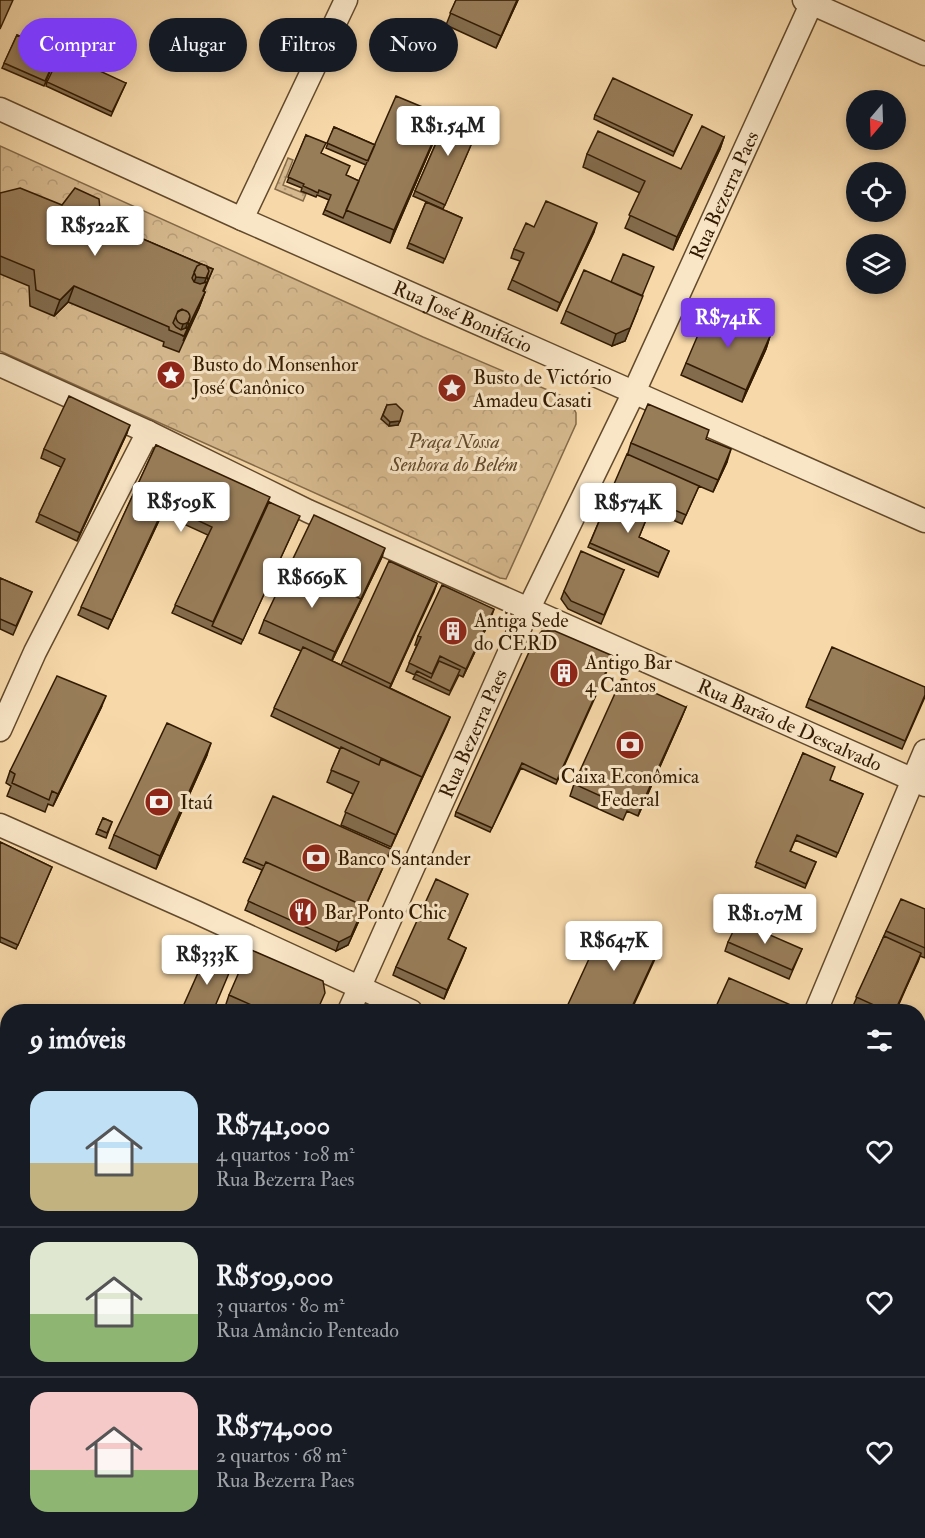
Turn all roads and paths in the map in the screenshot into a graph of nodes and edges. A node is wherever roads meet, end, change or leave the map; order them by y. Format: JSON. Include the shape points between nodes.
{"nodes":[{"id":1,"x":346,"y":0,"type":"edge"},
{"id":2,"x":809,"y":1,"type":"edge"},
{"id":3,"x":925,"y":54,"type":"edge"},
{"id":4,"x":0,"y":109,"type":"edge"},
{"id":5,"x":242,"y":219,"type":"junction"},
{"id":6,"x":0,"y":365,"type":"edge"},
{"id":7,"x":634,"y":392,"type":"junction"},
{"id":8,"x":148,"y":432,"type":"junction"},
{"id":9,"x":925,"y":521,"type":"edge"},
{"id":10,"x":529,"y":608,"type":"junction"},
{"id":11,"x":0,"y":730,"type":"edge"},
{"id":12,"x":925,"y":751,"type":"edge"},
{"id":13,"x":919,"y":782,"type":"edge"},
{"id":14,"x":0,"y":825,"type":"edge"},
{"id":15,"x":359,"y":987,"type":"junction"},
{"id":16,"x":352,"y":1004,"type":"edge"},
{"id":17,"x":396,"y":1004,"type":"edge"},
{"id":18,"x":819,"y":1004,"type":"edge"}],
"edges":[{"from":1,"to":5,"type":"street"},
{"from":2,"to":3,"type":"street"},
{"from":2,"to":7,"type":"street","name":"Rua Bezerra Paes"},
{"from":4,"to":5,"type":"street","name":"Rua José Bonifácio"},
{"from":5,"to":7,"type":"street","name":"Rua José Bonifácio"},
{"from":6,"to":8,"type":"street","name":"Rua Barão de Descalvado"},
{"from":7,"to":9,"type":"street","name":"Rua José Bonifácio"},
{"from":7,"to":10,"type":"street","name":"Rua Bezerra Paes"},
{"from":8,"to":10,"type":"street","name":"Rua Barão de Descalvado","via":[[308,511]]},
{"from":8,"to":11,"type":"street","via":[[35,652]]},
{"from":10,"to":13,"type":"street","name":"Rua Barão de Descalvado"},
{"from":10,"to":15,"type":"street","name":"Rua Bezerra Paes"},
{"from":12,"to":13,"type":"street"},
{"from":13,"to":18,"type":"street"},
{"from":14,"to":15,"type":"street"},
{"from":15,"to":16,"type":"street","name":"Rua Bezerra Paes"},
{"from":15,"to":17,"type":"street"}]}
